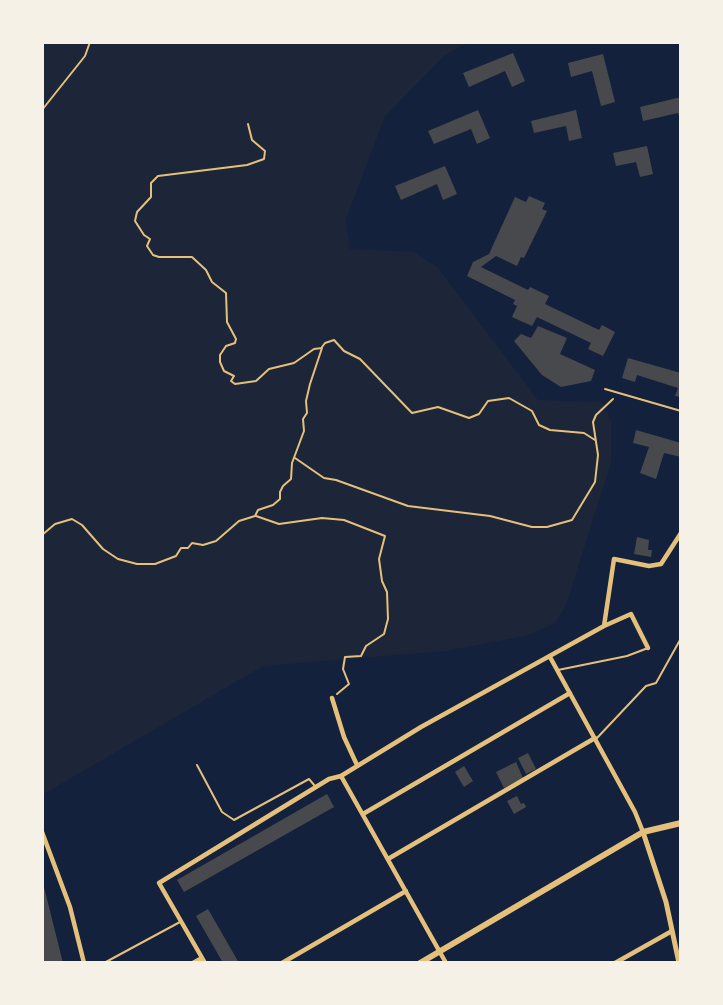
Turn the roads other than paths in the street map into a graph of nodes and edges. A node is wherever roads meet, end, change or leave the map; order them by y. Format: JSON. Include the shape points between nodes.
{"nodes":[{"id":1,"x":605,"y":389,"type":"dead end"},
{"id":2,"x":681,"y":411,"type":"edge"},
{"id":3,"x":681,"y":533,"type":"edge"},
{"id":4,"x":604,"y":626,"type":"junction"},
{"id":5,"x":680,"y":640,"type":"edge"},
{"id":6,"x":648,"y":648,"type":"joint"},
{"id":7,"x":550,"y":657,"type":"junction"},
{"id":8,"x":557,"y":670,"type":"junction"},
{"id":9,"x":570,"y":693,"type":"junction"},
{"id":10,"x":332,"y":698,"type":"road end"},
{"id":11,"x":595,"y":738,"type":"junction"},
{"id":12,"x":197,"y":765,"type":"dead end"},
{"id":13,"x":357,"y":765,"type":"junction"},
{"id":14,"x":341,"y":776,"type":"junction"},
{"id":15,"x":316,"y":786,"type":"junction"},
{"id":16,"x":363,"y":814,"type":"junction"},
{"id":17,"x":681,"y":823,"type":"edge"},
{"id":18,"x":42,"y":832,"type":"edge"},
{"id":19,"x":643,"y":832,"type":"junction"},
{"id":20,"x":388,"y":859,"type":"junction"},
{"id":21,"x":406,"y":891,"type":"junction"},
{"id":22,"x":181,"y":922,"type":"junction"},
{"id":23,"x":673,"y":930,"type":"junction"},
{"id":24,"x":440,"y":951,"type":"junction"},
{"id":25,"x":203,"y":960,"type":"edge"},
{"id":26,"x":84,"y":963,"type":"edge"},
{"id":27,"x":104,"y":963,"type":"edge"},
{"id":28,"x":193,"y":963,"type":"edge"},
{"id":29,"x":282,"y":963,"type":"edge"},
{"id":30,"x":420,"y":963,"type":"edge"},
{"id":31,"x":446,"y":963,"type":"edge"},
{"id":32,"x":615,"y":963,"type":"edge"},
{"id":33,"x":679,"y":963,"type":"edge"}],
"edges":[{"from":1,"to":2,"type":"lane"},
{"from":3,"to":4,"type":"street","via":[[661,564],[614,559]]},
{"from":4,"to":6,"type":"street","via":[[631,614]]},
{"from":4,"to":7,"type":"street"},
{"from":5,"to":11,"type":"lane","via":[[656,683],[646,686],[599,739]]},
{"from":6,"to":8,"type":"lane"},
{"from":7,"to":8,"type":"street"},
{"from":7,"to":13,"type":"street"},
{"from":8,"to":9,"type":"street"},
{"from":9,"to":11,"type":"street"},
{"from":9,"to":16,"type":"street"},
{"from":10,"to":13,"type":"street"},
{"from":11,"to":19,"type":"street"},
{"from":11,"to":20,"type":"street"},
{"from":12,"to":15,"type":"lane","via":[[222,812],[234,820],[309,779]]},
{"from":13,"to":14,"type":"street"},
{"from":14,"to":15,"type":"street"},
{"from":14,"to":16,"type":"street"},
{"from":15,"to":22,"type":"street","via":[[159,883]]},
{"from":16,"to":20,"type":"street"},
{"from":17,"to":19,"type":"main road"},
{"from":18,"to":26,"type":"street","via":[[70,907]]},
{"from":19,"to":23,"type":"street"},
{"from":19,"to":24,"type":"main road"},
{"from":20,"to":21,"type":"street"},
{"from":21,"to":24,"type":"street"},
{"from":21,"to":29,"type":"street"},
{"from":22,"to":25,"type":"street"},
{"from":22,"to":27,"type":"lane"},
{"from":23,"to":32,"type":"street"},
{"from":23,"to":33,"type":"street"},
{"from":24,"to":30,"type":"main road"},
{"from":24,"to":31,"type":"street"},
{"from":25,"to":28,"type":"street"}]}
